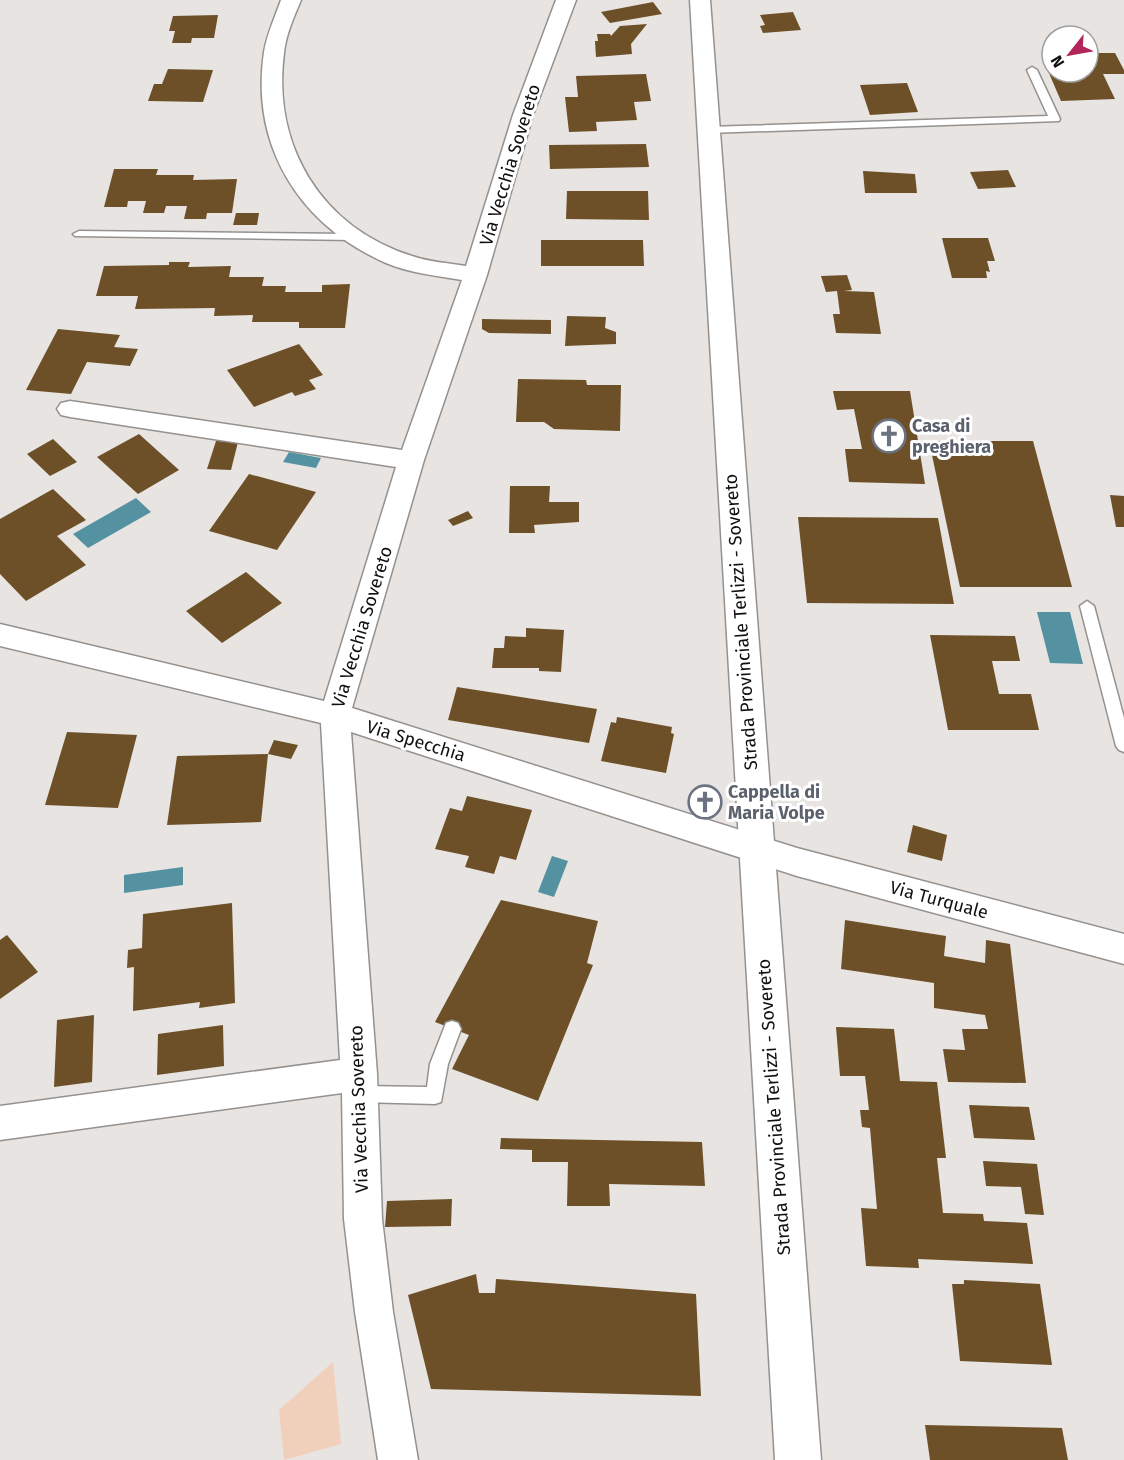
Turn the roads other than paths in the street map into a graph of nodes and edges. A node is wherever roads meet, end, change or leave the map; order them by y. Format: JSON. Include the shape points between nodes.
{"nodes":[{"id":1,"x":291,"y":0,"type":"edge"},
{"id":2,"x":566,"y":0,"type":"edge"},
{"id":3,"x":700,"y":0,"type":"edge"},
{"id":4,"x":1032,"y":70,"type":"dead end"},
{"id":5,"x":708,"y":130,"type":"junction"},
{"id":6,"x":79,"y":234,"type":"dead end"},
{"id":7,"x":352,"y":237,"type":"junction"},
{"id":8,"x":475,"y":275,"type":"junction"},
{"id":9,"x":70,"y":409,"type":"dead end"},
{"id":10,"x":411,"y":460,"type":"junction"},
{"id":11,"x":1087,"y":606,"type":"dead end"},
{"id":12,"x":0,"y":635,"type":"edge"},
{"id":13,"x":335,"y":716,"type":"junction"},
{"id":14,"x":1124,"y":746,"type":"edge"},
{"id":15,"x":756,"y":848,"type":"junction"},
{"id":16,"x":1124,"y":949,"type":"edge"},
{"id":17,"x":452,"y":1029,"type":"dead end"},
{"id":18,"x":359,"y":1084,"type":"junction"},
{"id":19,"x":0,"y":1124,"type":"edge"},
{"id":20,"x":398,"y":1460,"type":"edge"},
{"id":21,"x":798,"y":1460,"type":"edge"}],
"edges":[{"from":1,"to":7,"type":"street","via":[[274,51],[274,116],[279,136],[294,177],[328,217]]},
{"from":2,"to":8,"type":"street","name":"Via Vecchia Sovereto","via":[[523,115]]},
{"from":3,"to":5,"type":"main road","name":"Strada Provinciale Terlizzi - Sovereto"},
{"from":4,"to":5,"type":"lane","via":[[1055,119]]},
{"from":5,"to":15,"type":"main road","name":"Strada Provinciale Terlizzi - Sovereto"},
{"from":6,"to":7,"type":"lane"},
{"from":7,"to":8,"type":"street","via":[[404,260]]},
{"from":8,"to":10,"type":"street","name":"Via Vecchia Sovereto"},
{"from":9,"to":10,"type":"street"},
{"from":10,"to":13,"type":"street","name":"Via Vecchia Sovereto"},
{"from":11,"to":14,"type":"lane"},
{"from":12,"to":13,"type":"street","name":"Via Specchia"},
{"from":13,"to":15,"type":"street","name":"Via Specchia"},
{"from":13,"to":18,"type":"street","name":"Via Vecchia Sovereto"},
{"from":15,"to":16,"type":"street","name":"Via Turquale"},
{"from":15,"to":21,"type":"main road","name":"Strada Provinciale Terlizzi - Sovereto"},
{"from":17,"to":18,"type":"lane","via":[[440,1064],[435,1096]]},
{"from":18,"to":19,"type":"street"},
{"from":18,"to":20,"type":"street","name":"Via Vecchia Sovereto","via":[[363,1219]]}]}
